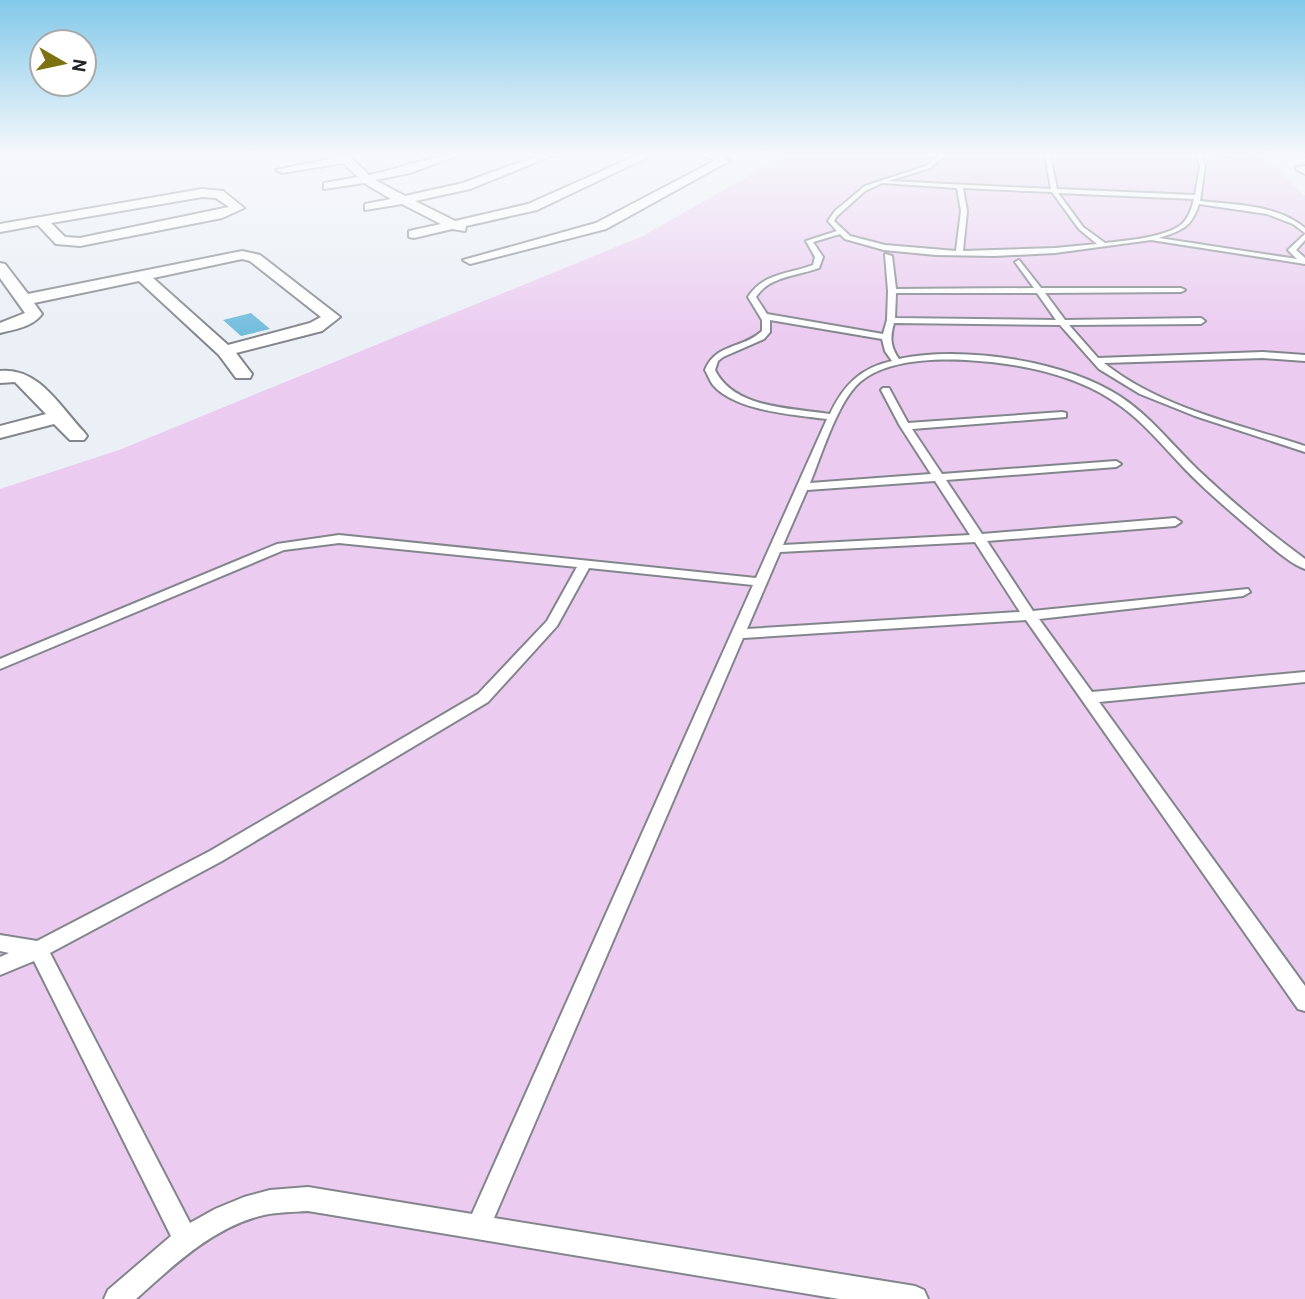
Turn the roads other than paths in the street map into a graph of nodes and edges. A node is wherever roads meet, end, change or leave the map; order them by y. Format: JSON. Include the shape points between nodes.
{"nodes":[{"id":1,"x":72,"y":216,"type":"edge"},
{"id":2,"x":219,"y":216,"type":"edge"},
{"id":3,"x":435,"y":216,"type":"edge"},
{"id":4,"x":496,"y":216,"type":"edge"},
{"id":5,"x":622,"y":216,"type":"edge"},
{"id":6,"x":834,"y":216,"type":"edge"},
{"id":7,"x":963,"y":216,"type":"edge"},
{"id":8,"x":1073,"y":216,"type":"edge"},
{"id":9,"x":1189,"y":216,"type":"edge"},
{"id":10,"x":1275,"y":216,"type":"edge"},
{"id":11,"x":41,"y":221,"type":"junction"},
{"id":12,"x":455,"y":225,"type":"junction"},
{"id":13,"x":0,"y":228,"type":"edge"},
{"id":14,"x":838,"y":233,"type":"junction"},
{"id":15,"x":414,"y":234,"type":"dead end"},
{"id":16,"x":1305,"y":234,"type":"edge"},
{"id":17,"x":1150,"y":239,"type":"junction"},
{"id":18,"x":1102,"y":245,"type":"junction"},
{"id":19,"x":506,"y":250,"type":"junction"},
{"id":20,"x":959,"y":253,"type":"junction"},
{"id":21,"x":888,"y":256,"type":"dead end"},
{"id":22,"x":470,"y":260,"type":"dead end"},
{"id":23,"x":1019,"y":262,"type":"dead end"},
{"id":24,"x":1305,"y":262,"type":"edge"},
{"id":25,"x":526,"y":264,"type":"dead end"},
{"id":26,"x":0,"y":267,"type":"edge"},
{"id":27,"x":141,"y":275,"type":"junction"},
{"id":28,"x":1181,"y":290,"type":"dead end"},
{"id":29,"x":892,"y":291,"type":"junction"},
{"id":30,"x":1041,"y":292,"type":"junction"},
{"id":31,"x":24,"y":300,"type":"junction"},
{"id":32,"x":763,"y":316,"type":"junction"},
{"id":33,"x":891,"y":320,"type":"junction"},
{"id":34,"x":1202,"y":321,"type":"dead end"},
{"id":35,"x":1063,"y":323,"type":"junction"},
{"id":36,"x":0,"y":328,"type":"edge"},
{"id":37,"x":886,"y":337,"type":"junction"},
{"id":38,"x":225,"y":351,"type":"junction"},
{"id":39,"x":1305,"y":358,"type":"edge"},
{"id":40,"x":1097,"y":361,"type":"junction"},
{"id":41,"x":897,"y":362,"type":"junction"},
{"id":42,"x":243,"y":374,"type":"dead end"},
{"id":43,"x":0,"y":377,"type":"edge"},
{"id":44,"x":886,"y":390,"type":"dead end"},
{"id":45,"x":1062,"y":415,"type":"dead end"},
{"id":46,"x":56,"y":417,"type":"junction"},
{"id":47,"x":834,"y":417,"type":"junction"},
{"id":48,"x":905,"y":426,"type":"junction"},
{"id":49,"x":0,"y":432,"type":"edge"},
{"id":50,"x":77,"y":436,"type":"dead end"},
{"id":51,"x":1305,"y":449,"type":"edge"},
{"id":52,"x":1116,"y":464,"type":"dead end"},
{"id":53,"x":941,"y":478,"type":"junction"},
{"id":54,"x":803,"y":487,"type":"junction"},
{"id":55,"x":1175,"y":522,"type":"dead end"},
{"id":56,"x":980,"y":538,"type":"junction"},
{"id":57,"x":776,"y":549,"type":"junction"},
{"id":58,"x":585,"y":564,"type":"junction"},
{"id":59,"x":1305,"y":565,"type":"edge"},
{"id":60,"x":762,"y":582,"type":"junction"},
{"id":61,"x":1243,"y":592,"type":"dead end"},
{"id":62,"x":1029,"y":615,"type":"junction"},
{"id":63,"x":739,"y":634,"type":"junction"},
{"id":64,"x":0,"y":664,"type":"edge"},
{"id":65,"x":1305,"y":677,"type":"edge"},
{"id":66,"x":1088,"y":698,"type":"junction"},
{"id":67,"x":0,"y":943,"type":"edge"},
{"id":68,"x":38,"y":950,"type":"junction"},
{"id":69,"x":0,"y":966,"type":"edge"},
{"id":70,"x":1305,"y":1002,"type":"edge"},
{"id":71,"x":478,"y":1228,"type":"junction"},
{"id":72,"x":186,"y":1240,"type":"junction"},
{"id":73,"x":117,"y":1299,"type":"edge"},
{"id":74,"x":915,"y":1299,"type":"edge"}],
"edges":[{"from":1,"to":11,"type":"street"},
{"from":2,"to":11,"type":"street","via":[[80,242],[61,241]]},
{"from":3,"to":12,"type":"street"},
{"from":4,"to":12,"type":"street"},
{"from":5,"to":19,"type":"street"},
{"from":6,"to":14,"type":"lane","via":[[831,225]]},
{"from":7,"to":20,"type":"lane"},
{"from":8,"to":18,"type":"lane"},
{"from":9,"to":17,"type":"lane","via":[[1183,226]]},
{"from":10,"to":16,"type":"lane","via":[[1296,223]]},
{"from":11,"to":13,"type":"street"},
{"from":12,"to":15,"type":"street"},
{"from":12,"to":19,"type":"street"},
{"from":14,"to":20,"type":"lane","via":[[883,247]]},
{"from":14,"to":32,"type":"lane","via":[[808,241],[819,257],[816,266],[755,291],[755,305]]},
{"from":16,"to":24,"type":"lane","via":[[1292,250]]},
{"from":17,"to":18,"type":"lane"},
{"from":17,"to":24,"type":"lane"},
{"from":18,"to":20,"type":"lane"},
{"from":19,"to":22,"type":"street"},
{"from":19,"to":25,"type":"street"},
{"from":21,"to":29,"type":"lane"},
{"from":23,"to":30,"type":"lane"},
{"from":26,"to":31,"type":"street"},
{"from":27,"to":31,"type":"street"},
{"from":27,"to":38,"type":"street"},
{"from":27,"to":38,"type":"street","via":[[247,256],[332,317],[316,327]]},
{"from":28,"to":30,"type":"lane"},
{"from":29,"to":30,"type":"lane"},
{"from":29,"to":33,"type":"lane"},
{"from":30,"to":35,"type":"lane"},
{"from":31,"to":36,"type":"street","via":[[33,316]]},
{"from":32,"to":37,"type":"lane"},
{"from":32,"to":47,"type":"lane","via":[[767,328],[761,337],[714,360],[710,370],[716,383],[753,403]]},
{"from":33,"to":35,"type":"lane"},
{"from":33,"to":37,"type":"lane"},
{"from":34,"to":35,"type":"lane"},
{"from":35,"to":40,"type":"lane"},
{"from":37,"to":41,"type":"lane"},
{"from":38,"to":42,"type":"street"},
{"from":39,"to":40,"type":"lane","via":[[1263,355]]},
{"from":40,"to":51,"type":"lane","via":[[1159,399]]},
{"from":41,"to":47,"type":"lane","via":[[858,379]]},
{"from":41,"to":59,"type":"lane","via":[[983,360],[1057,372],[1096,387],[1133,410],[1204,482]]},
{"from":43,"to":46,"type":"street","via":[[26,381]]},
{"from":44,"to":48,"type":"lane"},
{"from":45,"to":48,"type":"lane"},
{"from":46,"to":49,"type":"street"},
{"from":46,"to":50,"type":"street"},
{"from":47,"to":54,"type":"lane"},
{"from":48,"to":53,"type":"lane"},
{"from":52,"to":53,"type":"lane"},
{"from":53,"to":54,"type":"lane"},
{"from":53,"to":56,"type":"lane"},
{"from":54,"to":57,"type":"lane"},
{"from":55,"to":56,"type":"lane"},
{"from":56,"to":57,"type":"lane"},
{"from":56,"to":62,"type":"lane"},
{"from":57,"to":60,"type":"lane"},
{"from":58,"to":60,"type":"lane"},
{"from":58,"to":64,"type":"lane","via":[[314,540],[281,547]]},
{"from":58,"to":68,"type":"lane","via":[[552,622],[483,698],[216,856]]},
{"from":60,"to":63,"type":"lane"},
{"from":61,"to":62,"type":"lane"},
{"from":62,"to":63,"type":"lane"},
{"from":62,"to":66,"type":"lane"},
{"from":63,"to":71,"type":"lane"},
{"from":65,"to":66,"type":"lane"},
{"from":66,"to":70,"type":"lane"},
{"from":67,"to":68,"type":"lane"},
{"from":68,"to":69,"type":"lane"},
{"from":68,"to":72,"type":"lane"},
{"from":71,"to":72,"type":"lane","via":[[308,1199],[264,1203],[216,1220]]},
{"from":71,"to":74,"type":"lane"},
{"from":72,"to":73,"type":"lane"}]}
